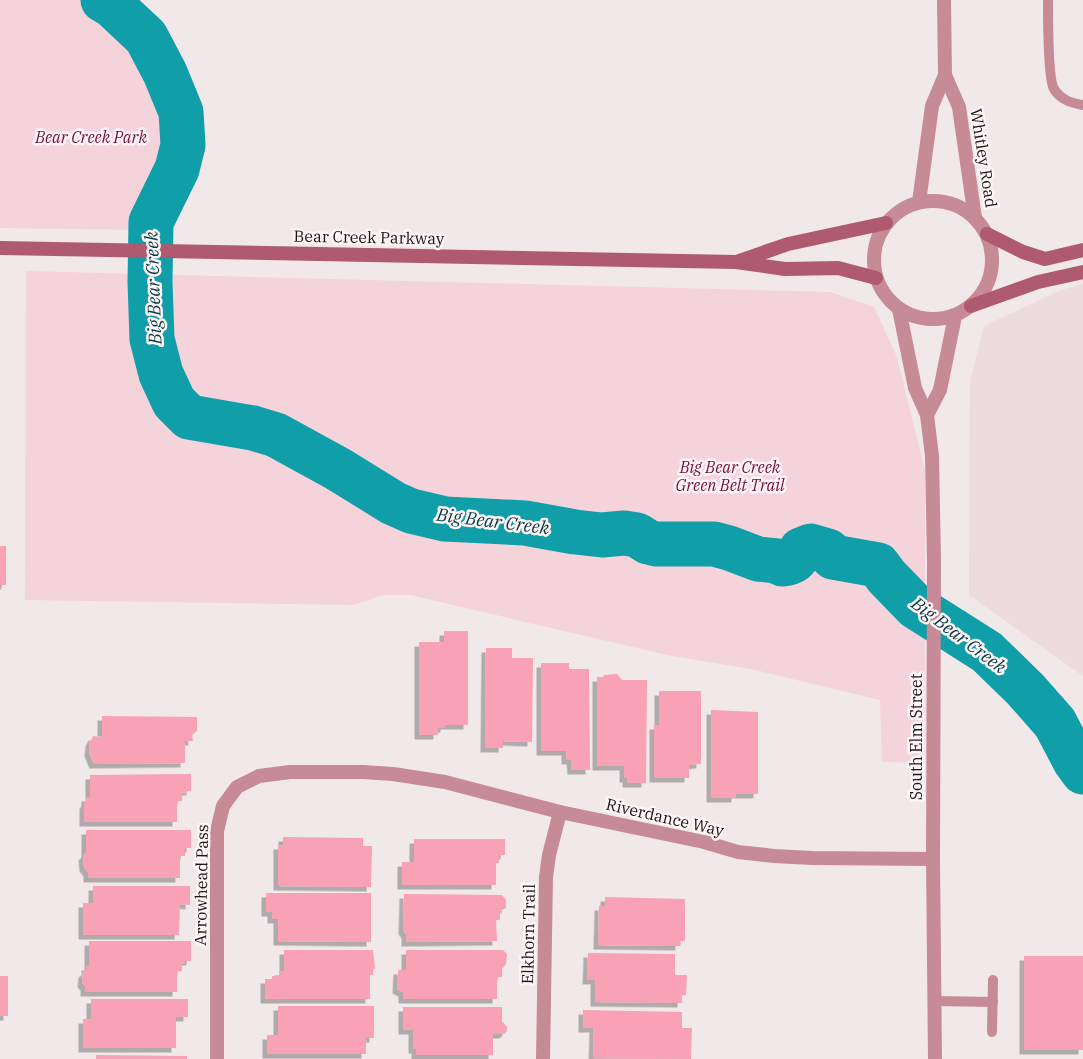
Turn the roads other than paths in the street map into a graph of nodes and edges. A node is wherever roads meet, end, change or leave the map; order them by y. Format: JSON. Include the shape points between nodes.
{"nodes":[{"id":1,"x":944,"y":0,"type":"edge"},
{"id":2,"x":1048,"y":0,"type":"edge"},
{"id":3,"x":945,"y":76,"type":"junction"},
{"id":4,"x":1083,"y":105,"type":"edge"},
{"id":5,"x":919,"y":202,"type":"junction"},
{"id":6,"x":975,"y":218,"type":"junction"},
{"id":7,"x":886,"y":223,"type":"junction"},
{"id":8,"x":987,"y":234,"type":"junction"},
{"id":9,"x":0,"y":248,"type":"edge"},
{"id":10,"x":1083,"y":250,"type":"edge"},
{"id":11,"x":736,"y":262,"type":"junction"},
{"id":12,"x":1083,"y":272,"type":"edge"},
{"id":13,"x":876,"y":278,"type":"junction"},
{"id":14,"x":971,"y":306,"type":"junction"},
{"id":15,"x":899,"y":309,"type":"junction"},
{"id":16,"x":955,"y":316,"type":"junction"},
{"id":17,"x":927,"y":415,"type":"junction"},
{"id":18,"x":394,"y":774,"type":"joint"},
{"id":19,"x":560,"y":812,"type":"junction"},
{"id":20,"x":933,"y":859,"type":"junction"},
{"id":21,"x":993,"y":980,"type":"dead end"},
{"id":22,"x":934,"y":1001,"type":"junction"},
{"id":23,"x":992,"y":1002,"type":"junction"},
{"id":24,"x":992,"y":1032,"type":"dead end"},
{"id":25,"x":217,"y":1059,"type":"edge"},
{"id":26,"x":544,"y":1059,"type":"edge"},
{"id":27,"x":935,"y":1059,"type":"edge"}],
"edges":[{"from":1,"to":3,"type":"street","name":"Whitley Road"},
{"from":2,"to":4,"type":"lane","via":[[1053,87],[1067,102]]},
{"from":3,"to":5,"type":"street","name":"Whitley Road","via":[[932,106]]},
{"from":3,"to":6,"type":"street","name":"Whitley Road","via":[[959,107]]},
{"from":5,"to":6,"type":"street","via":[[940,201],[959,206]]},
{"from":5,"to":7,"type":"street","via":[[901,210]]},
{"from":6,"to":8,"type":"street"},
{"from":7,"to":11,"type":"main road","name":"Bear Creek Parkway","via":[[788,244]]},
{"from":7,"to":13,"type":"street","via":[[876,240],[873,260]]},
{"from":8,"to":10,"type":"main road","via":[[1045,259]]},
{"from":8,"to":14,"type":"street","via":[[992,253],[992,273],[984,291]]},
{"from":9,"to":11,"type":"main road","name":"Bear Creek Parkway"},
{"from":11,"to":13,"type":"main road","name":"Bear Creek Parkway","via":[[785,269],[838,268]]},
{"from":12,"to":14,"type":"main road","via":[[1038,282]]},
{"from":13,"to":15,"type":"street","via":[[885,296]]},
{"from":14,"to":16,"type":"street"},
{"from":15,"to":16,"type":"street","via":[[917,317]]},
{"from":15,"to":17,"type":"street","name":"South Elm Street","via":[[915,388]]},
{"from":16,"to":17,"type":"street","via":[[940,390]]},
{"from":17,"to":20,"type":"street","name":"South Elm Street","via":[[932,456],[934,561]]},
{"from":18,"to":19,"type":"street","name":"Riverdance Way","via":[[445,782]]},
{"from":18,"to":25,"type":"street","name":"Arrowhead Pass","via":[[290,772],[259,776],[237,787],[224,806],[217,831]]},
{"from":19,"to":20,"type":"street","name":"Riverdance Way","via":[[738,852],[812,858]]},
{"from":19,"to":26,"type":"street","name":"Elkhorn Trail","via":[[546,877]]},
{"from":20,"to":22,"type":"street","name":"South Elm Street"},
{"from":21,"to":23,"type":"lane"},
{"from":22,"to":23,"type":"lane"},
{"from":22,"to":27,"type":"street","name":"South Elm Street"},
{"from":23,"to":24,"type":"lane"}]}
